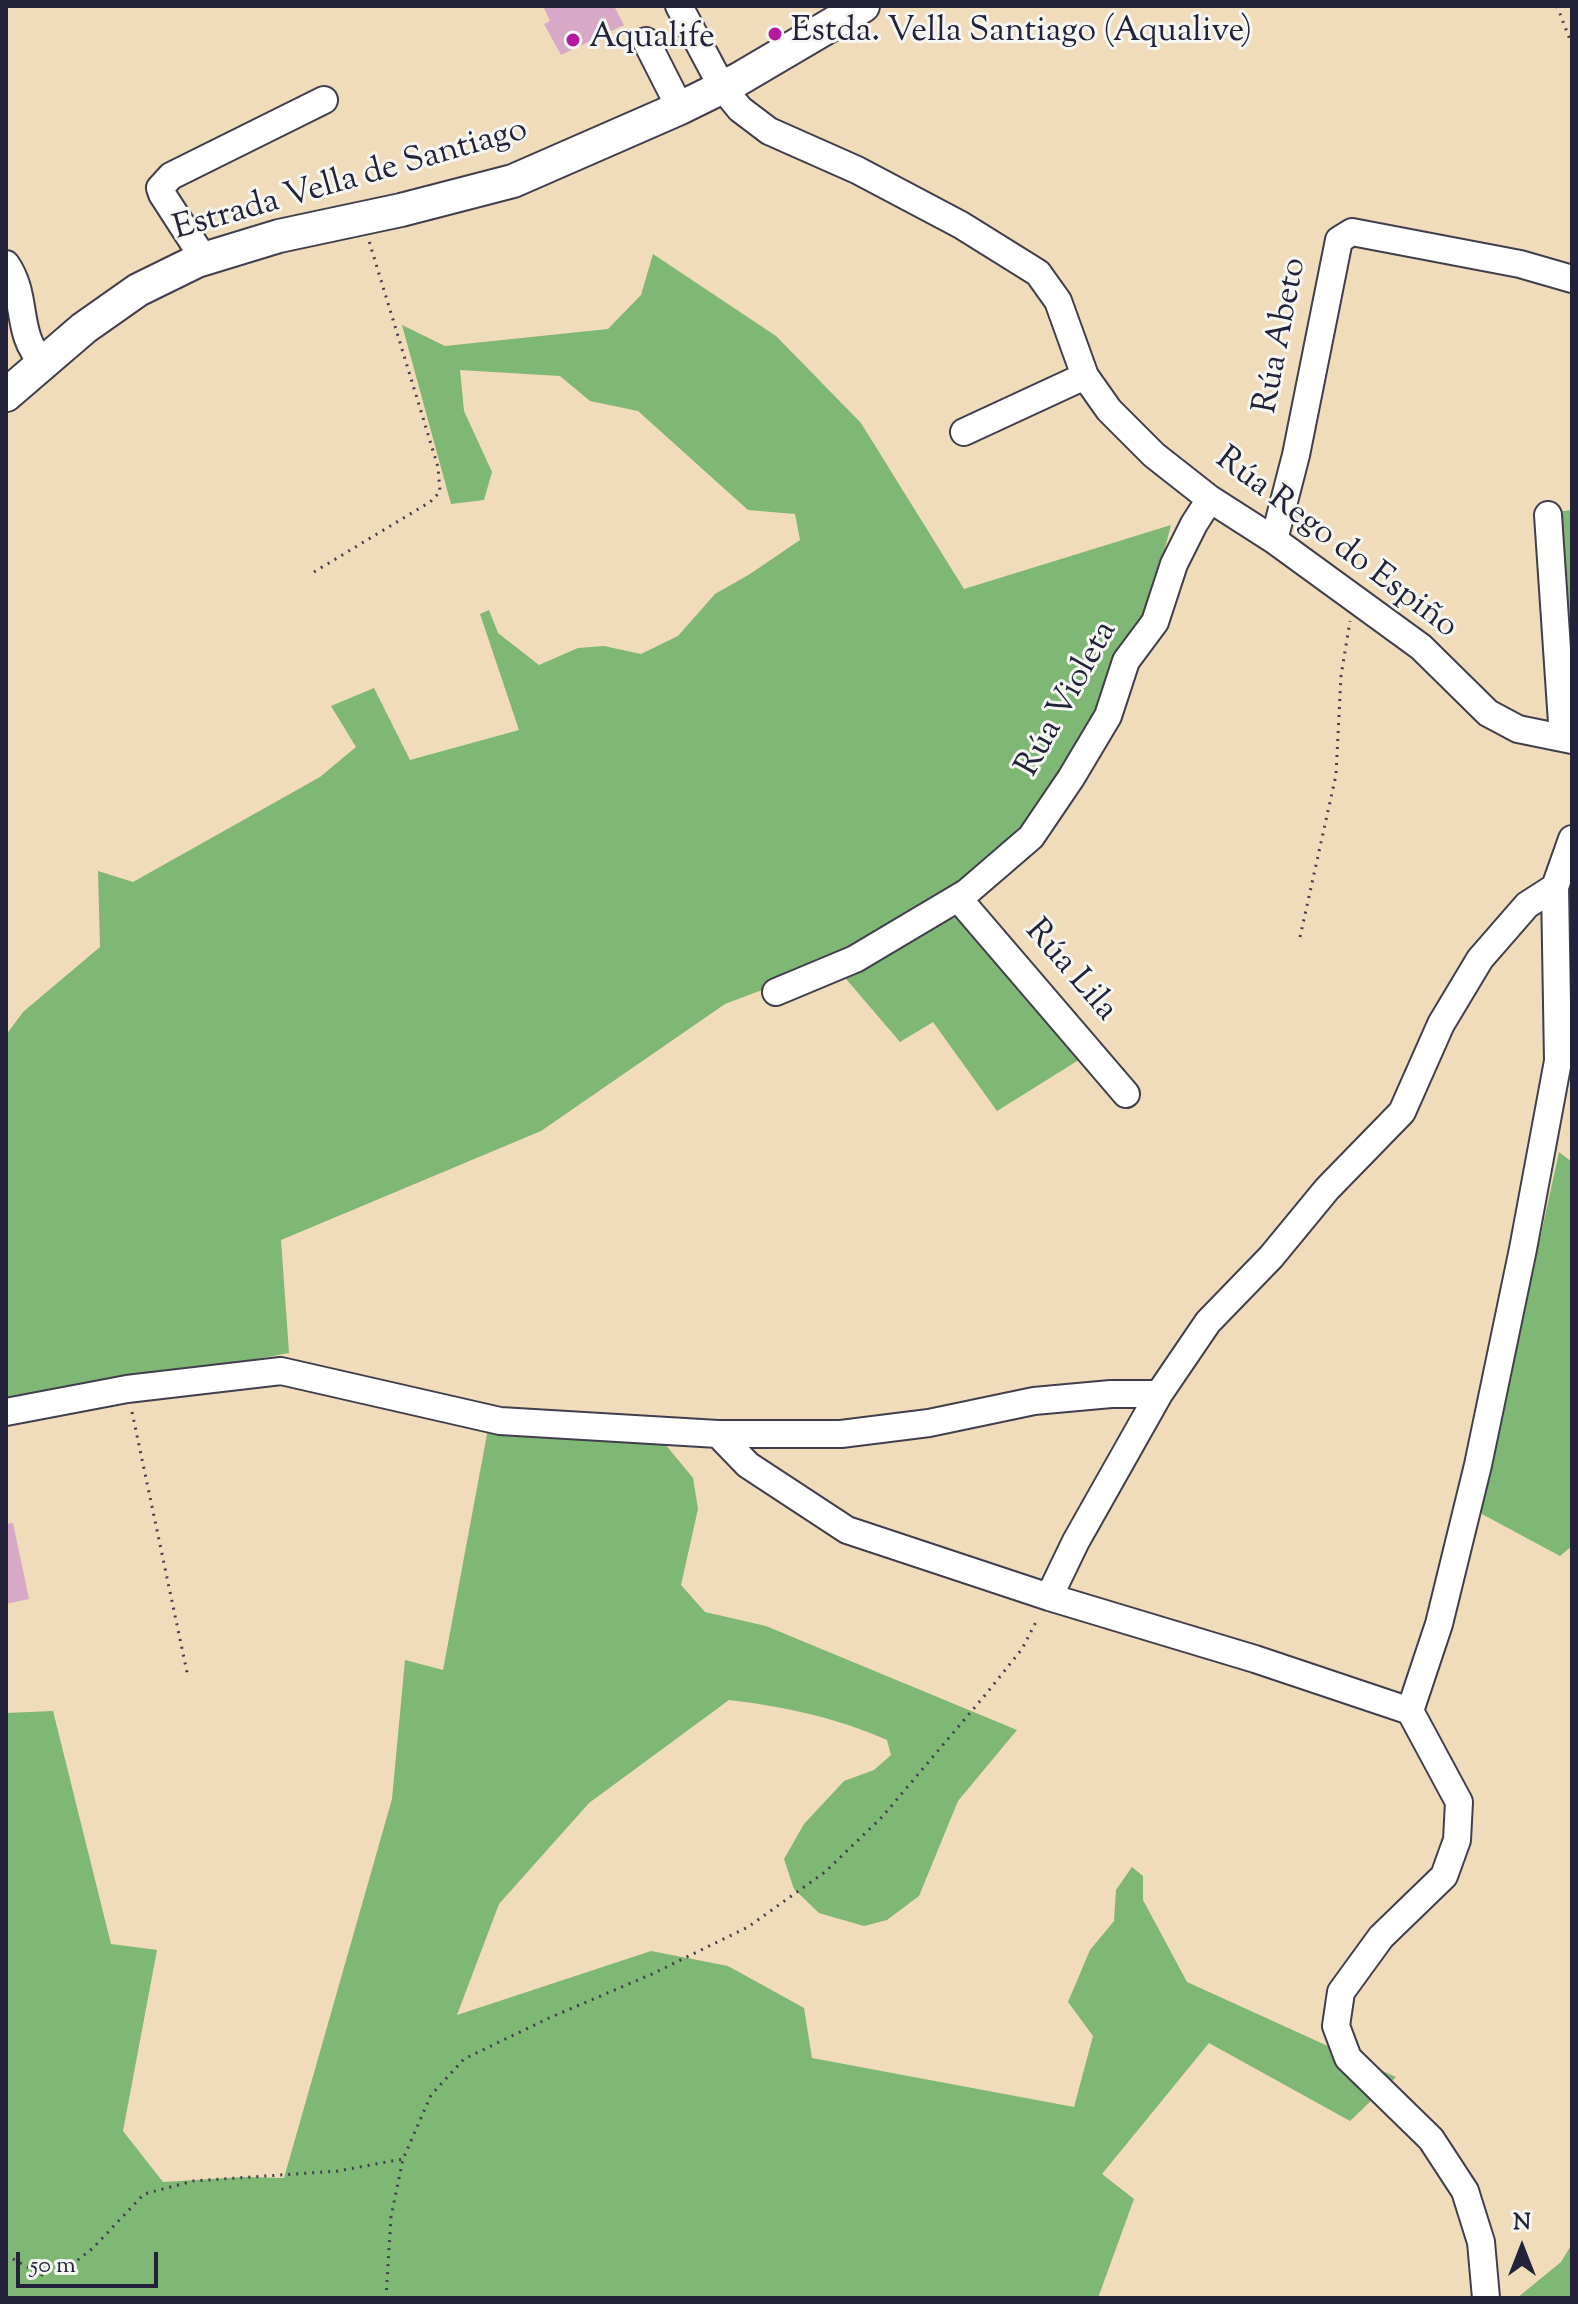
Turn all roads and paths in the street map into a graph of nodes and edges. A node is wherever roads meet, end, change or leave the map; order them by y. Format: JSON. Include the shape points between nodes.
{"nodes":[{"id":1,"x":679,"y":6,"type":"edge"},
{"id":2,"x":863,"y":6,"type":"edge"},
{"id":3,"x":1557,"y":6,"type":"edge"},
{"id":4,"x":646,"y":41,"type":"dead end"},
{"id":5,"x":1572,"y":45,"type":"edge"},
{"id":6,"x":722,"y":87,"type":"junction"},
{"id":7,"x":324,"y":100,"type":"dead end"},
{"id":8,"x":680,"y":108,"type":"junction"},
{"id":9,"x":362,"y":219,"type":"junction"},
{"id":10,"x":204,"y":259,"type":"junction"},
{"id":11,"x":6,"y":264,"type":"edge"},
{"id":12,"x":1572,"y":279,"type":"edge"},
{"id":13,"x":43,"y":363,"type":"junction"},
{"id":14,"x":1085,"y":376,"type":"junction"},
{"id":15,"x":6,"y":395,"type":"edge"},
{"id":16,"x":964,"y":432,"type":"dead end"},
{"id":17,"x":1210,"y":499,"type":"junction"},
{"id":18,"x":1548,"y":515,"type":"dead end"},
{"id":19,"x":1274,"y":540,"type":"junction"},
{"id":20,"x":314,"y":572,"type":"dead end"},
{"id":21,"x":1355,"y":598,"type":"junction"},
{"id":22,"x":1567,"y":739,"type":"edge"},
{"id":23,"x":1572,"y":839,"type":"edge"},
{"id":24,"x":1555,"y":887,"type":"junction"},
{"id":25,"x":958,"y":898,"type":"junction"},
{"id":26,"x":1300,"y":937,"type":"dead end"},
{"id":27,"x":776,"y":992,"type":"dead end"},
{"id":28,"x":1126,"y":1094,"type":"dead end"},
{"id":29,"x":127,"y":1389,"type":"junction"},
{"id":30,"x":1159,"y":1394,"type":"junction"},
{"id":31,"x":6,"y":1412,"type":"edge"},
{"id":32,"x":718,"y":1434,"type":"junction"},
{"id":33,"x":1049,"y":1597,"type":"junction"},
{"id":34,"x":188,"y":1677,"type":"dead end"},
{"id":35,"x":1410,"y":1711,"type":"junction"},
{"id":36,"x":403,"y":2159,"type":"junction"},
{"id":37,"x":6,"y":2255,"type":"edge"},
{"id":38,"x":386,"y":2298,"type":"edge"},
{"id":39,"x":1486,"y":2298,"type":"edge"}],
"edges":[{"from":1,"to":6,"type":"street","name":"Rúa Rego do Espiño"},
{"from":2,"to":6,"type":"main road","name":"Estrada Vella de Santiago"},
{"from":3,"to":5,"type":"path"},
{"from":4,"to":8,"type":"street"},
{"from":6,"to":8,"type":"main road","name":"Estrada Vella de Santiago"},
{"from":6,"to":14,"type":"street","name":"Rúa Rego do Espiño","via":[[769,131],[961,225],[1038,273],[1058,301]]},
{"from":7,"to":10,"type":"street","via":[[171,176],[160,188]]},
{"from":8,"to":9,"type":"main road","name":"Estrada Vella de Santiago","via":[[513,181]]},
{"from":9,"to":10,"type":"main road","name":"Estrada Vella de Santiago"},
{"from":9,"to":20,"type":"path","via":[[438,467],[440,492]]},
{"from":10,"to":13,"type":"main road","name":"Estrada Vella de Santiago","via":[[138,290]]},
{"from":11,"to":13,"type":"street","via":[[14,276],[27,341]]},
{"from":12,"to":19,"type":"street","name":"Rúa Abeto","via":[[1352,232],[1339,240]]},
{"from":13,"to":15,"type":"main road","name":"Estrada Vella de Santiago"},
{"from":14,"to":16,"type":"street"},
{"from":14,"to":17,"type":"street","name":"Rúa Rego do Espiño","via":[[1109,410],[1154,455]]},
{"from":17,"to":19,"type":"street","name":"Rúa Rego do Espiño"},
{"from":17,"to":25,"type":"street","name":"Rúa Violeta","via":[[1174,564],[1155,622],[1126,661],[1108,716],[1071,778],[1031,837]]},
{"from":18,"to":22,"type":"street","name":"Rúa Rego do Espiño"},
{"from":19,"to":21,"type":"street","name":"Rúa Rego do Espiño"},
{"from":21,"to":22,"type":"street","name":"Rúa Rego do Espiño","via":[[1421,647],[1488,713],[1518,729]]},
{"from":21,"to":26,"type":"path","via":[[1341,676],[1336,775]]},
{"from":23,"to":24,"type":"street"},
{"from":24,"to":30,"type":"street","via":[[1527,905],[1480,959],[1441,1024],[1402,1112],[1208,1322]]},
{"from":24,"to":35,"type":"street","via":[[1558,1061],[1478,1465],[1439,1624]]},
{"from":25,"to":27,"type":"street","name":"Rúa Violeta","via":[[855,959]]},
{"from":25,"to":28,"type":"street","name":"Rúa Lila"},
{"from":29,"to":31,"type":"street"},
{"from":29,"to":32,"type":"street","via":[[281,1371],[500,1421]]},
{"from":29,"to":34,"type":"path"},
{"from":30,"to":32,"type":"street","via":[[1034,1401],[841,1434]]},
{"from":30,"to":33,"type":"street"},
{"from":32,"to":33,"type":"street","via":[[748,1465],[847,1530]]},
{"from":33,"to":35,"type":"street"},
{"from":33,"to":36,"type":"path","via":[[1022,1649],[986,1694],[882,1817],[825,1872],[748,1927],[464,2059],[431,2095]]},
{"from":35,"to":39,"type":"street","via":[[1459,1802],[1457,1840],[1444,1876],[1381,1937],[1341,1992],[1336,2026],[1348,2058],[1431,2139],[1465,2191],[1481,2242]]},
{"from":36,"to":37,"type":"path","via":[[338,2171],[193,2181],[144,2194],[74,2263],[42,2275]]},
{"from":36,"to":38,"type":"path","via":[[391,2217]]}]}
